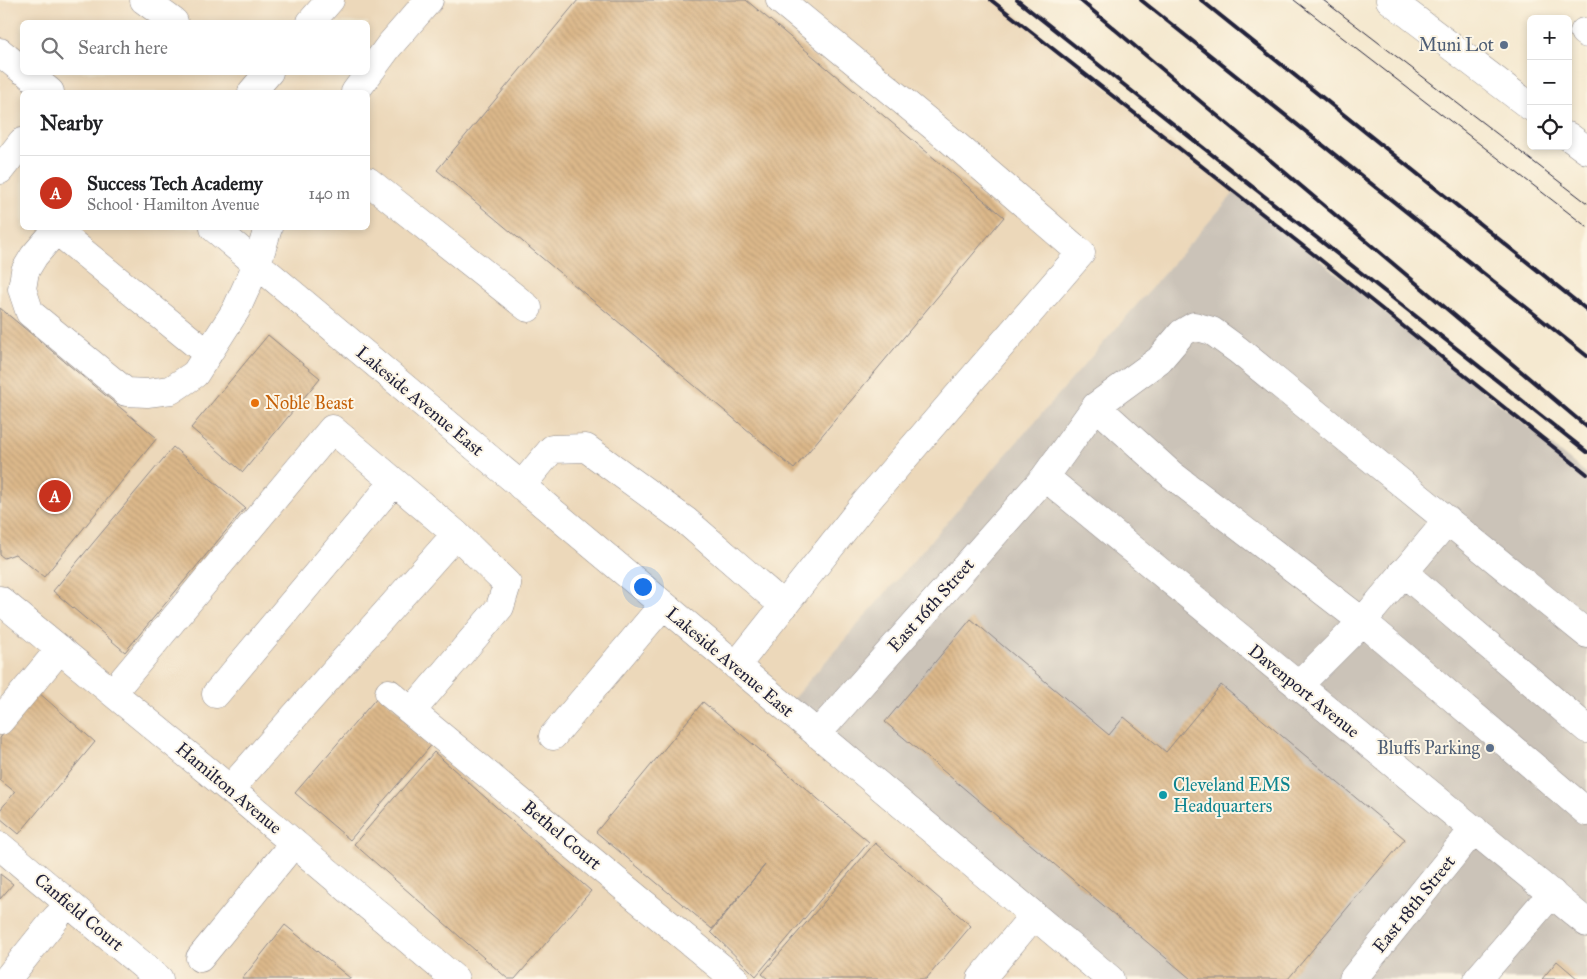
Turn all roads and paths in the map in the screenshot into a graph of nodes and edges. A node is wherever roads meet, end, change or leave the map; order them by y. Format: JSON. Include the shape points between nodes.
{"nodes":[{"id":1,"x":144,"y":0,"type":"edge"},
{"id":2,"x":330,"y":0,"type":"edge"},
{"id":3,"x":429,"y":0,"type":"edge"},
{"id":4,"x":780,"y":0,"type":"edge"},
{"id":5,"x":1390,"y":0,"type":"edge"},
{"id":6,"x":171,"y":20,"type":"edge"},
{"id":7,"x":313,"y":20,"type":"edge"},
{"id":8,"x":370,"y":72,"type":"edge"},
{"id":9,"x":30,"y":75,"type":"edge"},
{"id":10,"x":368,"y":75,"type":"edge"},
{"id":11,"x":48,"y":90,"type":"edge"},
{"id":12,"x":356,"y":90,"type":"edge"},
{"id":13,"x":1528,"y":105,"type":"edge"},
{"id":14,"x":1572,"y":139,"type":"edge"},
{"id":15,"x":20,"y":145,"type":"edge"},
{"id":16,"x":1587,"y":150,"type":"edge"},
{"id":17,"x":0,"y":170,"type":"edge"},
{"id":18,"x":370,"y":183,"type":"edge"},
{"id":19,"x":56,"y":230,"type":"edge"},
{"id":20,"x":58,"y":230,"type":"edge"},
{"id":21,"x":216,"y":230,"type":"edge"},
{"id":22,"x":267,"y":230,"type":"edge"},
{"id":23,"x":257,"y":264,"type":"junction"},
{"id":24,"x":528,"y":308,"type":"dead end"},
{"id":25,"x":208,"y":354,"type":"junction"},
{"id":26,"x":1096,"y":406,"type":"junction"},
{"id":27,"x":1045,"y":477,"type":"junction"},
{"id":28,"x":394,"y":482,"type":"junction"},
{"id":29,"x":521,"y":486,"type":"junction"},
{"id":30,"x":1448,"y":520,"type":"junction"},
{"id":31,"x":456,"y":534,"type":"junction"},
{"id":32,"x":1403,"y":572,"type":"junction"},
{"id":33,"x":0,"y":600,"type":"edge"},
{"id":34,"x":663,"y":605,"type":"junction"},
{"id":35,"x":784,"y":606,"type":"junction"},
{"id":36,"x":1362,"y":622,"type":"junction"},
{"id":37,"x":1587,"y":634,"type":"edge"},
{"id":38,"x":60,"y":649,"type":"junction"},
{"id":39,"x":736,"y":666,"type":"junction"},
{"id":40,"x":1298,"y":686,"type":"junction"},
{"id":41,"x":113,"y":692,"type":"junction"},
{"id":42,"x":389,"y":693,"type":"dead end"},
{"id":43,"x":216,"y":694,"type":"dead end"},
{"id":44,"x":412,"y":711,"type":"junction"},
{"id":45,"x":0,"y":721,"type":"edge"},
{"id":46,"x":1587,"y":729,"type":"edge"},
{"id":47,"x":817,"y":734,"type":"junction"},
{"id":48,"x":553,"y":736,"type":"dead end"},
{"id":49,"x":230,"y":789,"type":"junction"},
{"id":50,"x":1587,"y":812,"type":"edge"},
{"id":51,"x":1474,"y":829,"type":"junction"},
{"id":52,"x":294,"y":843,"type":"junction"},
{"id":53,"x":0,"y":846,"type":"edge"},
{"id":54,"x":1552,"y":893,"type":"junction"},
{"id":55,"x":1034,"y":915,"type":"junction"},
{"id":56,"x":56,"y":918,"type":"dead end"},
{"id":57,"x":1587,"y":923,"type":"edge"},
{"id":58,"x":200,"y":958,"type":"dead end"},
{"id":59,"x":7,"y":979,"type":"edge"},
{"id":60,"x":159,"y":979,"type":"edge"},
{"id":61,"x":455,"y":979,"type":"edge"},
{"id":62,"x":736,"y":979,"type":"edge"},
{"id":63,"x":980,"y":979,"type":"edge"},
{"id":64,"x":1110,"y":979,"type":"edge"},
{"id":65,"x":1353,"y":979,"type":"edge"},
{"id":66,"x":1478,"y":979,"type":"edge"}],
"edges":[{"from":1,"to":6,"type":"street"},
{"from":2,"to":7,"type":"street"},
{"from":3,"to":8,"type":"street"},
{"from":4,"to":35,"type":"street","via":[[1081,253],[866,502]]},
{"from":5,"to":13,"type":"street"},
{"from":9,"to":11,"type":"street"},
{"from":10,"to":12,"type":"street"},
{"from":14,"to":16,"type":"street"},
{"from":15,"to":17,"type":"street"},
{"from":18,"to":24,"type":"street"},
{"from":19,"to":25,"type":"street","via":[[25,271],[22,289],[30,313],[126,392],[171,390],[195,374]]},
{"from":20,"to":25,"type":"street"},
{"from":21,"to":23,"type":"street","name":"Lakeside Avenue East"},
{"from":22,"to":23,"type":"street"},
{"from":23,"to":25,"type":"street","via":[[236,310]]},
{"from":23,"to":29,"type":"street","name":"Lakeside Avenue East"},
{"from":26,"to":27,"type":"street","name":"East 16th Street"},
{"from":26,"to":30,"type":"street","name":"East 16th Street","via":[[1159,360],[1182,334],[1194,326],[1212,332],[1238,350]]},
{"from":26,"to":36,"type":"street","via":[[1171,474]]},
{"from":27,"to":40,"type":"street","name":"Davenport Avenue"},
{"from":27,"to":47,"type":"street","name":"East 16th Street"},
{"from":28,"to":31,"type":"street"},
{"from":28,"to":41,"type":"street","via":[[332,429]]},
{"from":28,"to":43,"type":"street"},
{"from":29,"to":34,"type":"street","name":"Lakeside Avenue East"},
{"from":29,"to":35,"type":"street","via":[[552,449],[586,448],[686,521]]},
{"from":30,"to":32,"type":"street"},
{"from":30,"to":37,"type":"street"},
{"from":31,"to":44,"type":"street","via":[[507,584],[500,607]]},
{"from":31,"to":49,"type":"street"},
{"from":32,"to":36,"type":"street"},
{"from":32,"to":46,"type":"street"},
{"from":33,"to":38,"type":"street","name":"Hamilton Avenue"},
{"from":34,"to":39,"type":"street","name":"Lakeside Avenue East"},
{"from":34,"to":48,"type":"street"},
{"from":35,"to":39,"type":"street"},
{"from":36,"to":40,"type":"street"},
{"from":36,"to":50,"type":"street"},
{"from":38,"to":41,"type":"street","name":"Hamilton Avenue"},
{"from":38,"to":45,"type":"street"},
{"from":39,"to":47,"type":"street","name":"Lakeside Avenue East"},
{"from":40,"to":51,"type":"street","name":"Davenport Avenue"},
{"from":41,"to":49,"type":"street","name":"Hamilton Avenue"},
{"from":42,"to":44,"type":"street","name":"Bethel Court"},
{"from":44,"to":62,"type":"street","name":"Bethel Court"},
{"from":47,"to":55,"type":"street","name":"Lakeside Avenue East"},
{"from":49,"to":52,"type":"street","name":"Hamilton Avenue"},
{"from":51,"to":54,"type":"street","name":"Davenport Avenue"},
{"from":51,"to":65,"type":"street","name":"East 18th Street"},
{"from":52,"to":58,"type":"street"},
{"from":52,"to":61,"type":"street","name":"Hamilton Avenue"},
{"from":53,"to":60,"type":"street","name":"Canfield Court"},
{"from":54,"to":57,"type":"street","name":"Davenport Avenue"},
{"from":54,"to":66,"type":"street"},
{"from":55,"to":63,"type":"street"},
{"from":55,"to":64,"type":"street","name":"Lakeside Avenue East"},
{"from":56,"to":59,"type":"street"}]}
